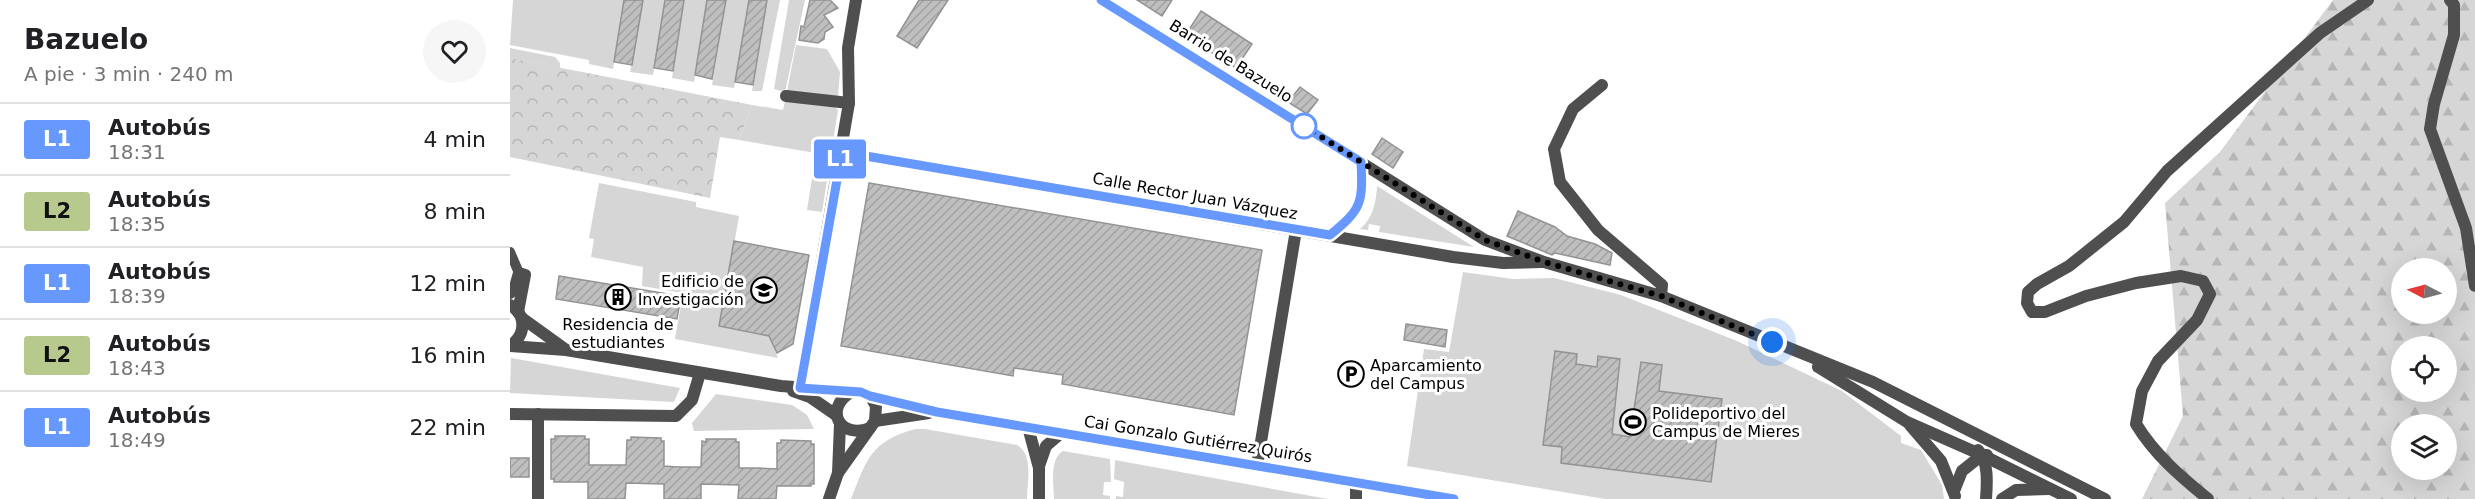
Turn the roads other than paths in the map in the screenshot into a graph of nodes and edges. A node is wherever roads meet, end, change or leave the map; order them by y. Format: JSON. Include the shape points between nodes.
{"nodes":[{"id":1,"x":856,"y":0,"type":"edge"},
{"id":2,"x":1101,"y":0,"type":"edge"},
{"id":3,"x":2368,"y":0,"type":"edge"},
{"id":4,"x":2450,"y":0,"type":"edge"},
{"id":5,"x":1602,"y":85,"type":"dead end"},
{"id":6,"x":786,"y":96,"type":"dead end"},
{"id":7,"x":849,"y":103,"type":"junction"},
{"id":8,"x":842,"y":152,"type":"junction"},
{"id":9,"x":1361,"y":162,"type":"junction"},
{"id":10,"x":1296,"y":230,"type":"junction"},
{"id":11,"x":1330,"y":235,"type":"junction"},
{"id":12,"x":510,"y":252,"type":"edge"},
{"id":13,"x":1544,"y":262,"type":"junction"},
{"id":14,"x":522,"y":274,"type":"junction"},
{"id":15,"x":2475,"y":286,"type":"edge"},
{"id":16,"x":510,"y":293,"type":"edge"},
{"id":17,"x":1661,"y":296,"type":"junction"},
{"id":18,"x":517,"y":311,"type":"edge"},
{"id":19,"x":510,"y":346,"type":"edge"},
{"id":20,"x":566,"y":350,"type":"junction"},
{"id":21,"x":1792,"y":351,"type":"junction"},
{"id":22,"x":700,"y":373,"type":"junction"},
{"id":23,"x":781,"y":386,"type":"junction"},
{"id":24,"x":800,"y":388,"type":"junction"},
{"id":25,"x":851,"y":392,"type":"junction"},
{"id":26,"x":870,"y":396,"type":"junction"},
{"id":27,"x":1922,"y":406,"type":"junction"},
{"id":28,"x":937,"y":412,"type":"junction"},
{"id":29,"x":510,"y":414,"type":"edge"},
{"id":30,"x":538,"y":414,"type":"junction"},
{"id":31,"x":838,"y":419,"type":"junction"},
{"id":32,"x":1907,"y":422,"type":"junction"},
{"id":33,"x":872,"y":424,"type":"junction"},
{"id":34,"x":1028,"y":427,"type":"junction"},
{"id":35,"x":1061,"y":433,"type":"junction"},
{"id":36,"x":1982,"y":455,"type":"junction"},
{"id":37,"x":1257,"y":466,"type":"junction"},
{"id":38,"x":1039,"y":468,"type":"junction"},
{"id":39,"x":2043,"y":469,"type":"junction"},
{"id":40,"x":838,"y":473,"type":"junction"},
{"id":41,"x":1356,"y":483,"type":"junction"},
{"id":42,"x":2053,"y":489,"type":"junction"},
{"id":43,"x":1954,"y":495,"type":"edge"},
{"id":44,"x":538,"y":499,"type":"edge"},
{"id":45,"x":829,"y":499,"type":"edge"},
{"id":46,"x":1039,"y":499,"type":"edge"},
{"id":47,"x":1356,"y":499,"type":"edge"},
{"id":48,"x":1454,"y":499,"type":"edge"},
{"id":49,"x":1986,"y":499,"type":"edge"},
{"id":50,"x":2002,"y":499,"type":"edge"},
{"id":51,"x":2071,"y":499,"type":"edge"},
{"id":52,"x":2093,"y":499,"type":"edge"},
{"id":53,"x":2105,"y":499,"type":"edge"},
{"id":54,"x":2208,"y":499,"type":"edge"}],
"edges":[{"from":1,"to":7,"type":"street","via":[[848,48]]},
{"from":2,"to":9,"type":"street","name":"Barrio de Bazuelo"},
{"from":3,"to":54,"type":"street","via":[[2320,33],[2167,171],[2124,222],[2069,266],[2028,292],[2027,303],[2032,312],[2044,312],[2136,283],[2181,276],[2203,281],[2210,294],[2197,320],[2158,361],[2142,391],[2136,424],[2150,447]]},
{"from":4,"to":15,"type":"street","via":[[2454,5],[2454,35],[2430,129],[2466,228]]},
{"from":5,"to":17,"type":"street","via":[[1573,109],[1554,149],[1560,182],[1598,230],[1662,285]]},
{"from":6,"to":7,"type":"street"},
{"from":7,"to":8,"type":"street"},
{"from":8,"to":10,"type":"street","name":"Calle Rector Juan Vázquez"},
{"from":8,"to":24,"type":"street"},
{"from":9,"to":11,"type":"street","via":[[1363,193],[1353,217]]},
{"from":9,"to":13,"type":"street","name":"Barrio de Bazuelo","via":[[1485,240]]},
{"from":10,"to":11,"type":"street","name":"Calle Rector Juan Vázquez"},
{"from":10,"to":37,"type":"street"},
{"from":11,"to":13,"type":"street","name":"Calle Rector Juan Vázquez","via":[[1453,257],[1503,263]]},
{"from":12,"to":14,"type":"street"},
{"from":13,"to":17,"type":"street"},
{"from":14,"to":16,"type":"street"},
{"from":14,"to":18,"type":"street"},
{"from":17,"to":21,"type":"street"},
{"from":18,"to":19,"type":"street","via":[[522,331]]},
{"from":18,"to":20,"type":"street"},
{"from":19,"to":20,"type":"street"},
{"from":20,"to":22,"type":"street"},
{"from":21,"to":27,"type":"street","via":[[1873,382]]},
{"from":21,"to":32,"type":"street"},
{"from":22,"to":23,"type":"street"},
{"from":22,"to":30,"type":"street","via":[[692,400],[676,416]]},
{"from":23,"to":24,"type":"street","name":"Cai Gonzalo Gutiérrez Quirós"},
{"from":23,"to":31,"type":"street","via":[[810,397]]},
{"from":24,"to":25,"type":"street","name":"Cai Gonzalo Gutiérrez Quirós"},
{"from":25,"to":26,"type":"street","name":"Cai Gonzalo Gutiérrez Quirós"},
{"from":25,"to":31,"type":"street","via":[[837,406]]},
{"from":26,"to":28,"type":"street","name":"Cai Gonzalo Gutiérrez Quirós"},
{"from":26,"to":33,"type":"street","via":[[876,406]]},
{"from":27,"to":36,"type":"street","via":[[1936,426],[1970,442]]},
{"from":27,"to":39,"type":"street"},
{"from":28,"to":33,"type":"street","name":"Cai Gonzalo Gutiérrez Quirós"},
{"from":28,"to":34,"type":"street","name":"Cai Gonzalo Gutiérrez Quirós"},
{"from":29,"to":30,"type":"street"},
{"from":30,"to":44,"type":"street"},
{"from":31,"to":33,"type":"street","name":"Cai Gonzalo Gutiérrez Quirós","via":[[849,431],[859,432]]},
{"from":31,"to":40,"type":"street"},
{"from":32,"to":36,"type":"street"},
{"from":32,"to":43,"type":"street","via":[[1941,461]]},
{"from":33,"to":40,"type":"street"},
{"from":34,"to":35,"type":"street","name":"Cai Gonzalo Gutiérrez Quirós"},
{"from":34,"to":38,"type":"street"},
{"from":35,"to":37,"type":"street","name":"Cai Gonzalo Gutiérrez Quirós"},
{"from":35,"to":38,"type":"street","via":[[1046,446]]},
{"from":36,"to":39,"type":"street","via":[[2008,457]]},
{"from":36,"to":42,"type":"street"},
{"from":36,"to":43,"type":"street","via":[[1962,471]]},
{"from":36,"to":49,"type":"street"},
{"from":37,"to":41,"type":"street","name":"Cai Gonzalo Gutiérrez Quirós"},
{"from":38,"to":46,"type":"street"},
{"from":39,"to":53,"type":"street"},
{"from":40,"to":45,"type":"street"},
{"from":41,"to":47,"type":"street"},
{"from":41,"to":48,"type":"street","name":"Cai Gonzalo Gutiérrez Quirós"},
{"from":42,"to":50,"type":"street","via":[[2016,490]]},
{"from":42,"to":51,"type":"street"},
{"from":42,"to":52,"type":"street"}]}
